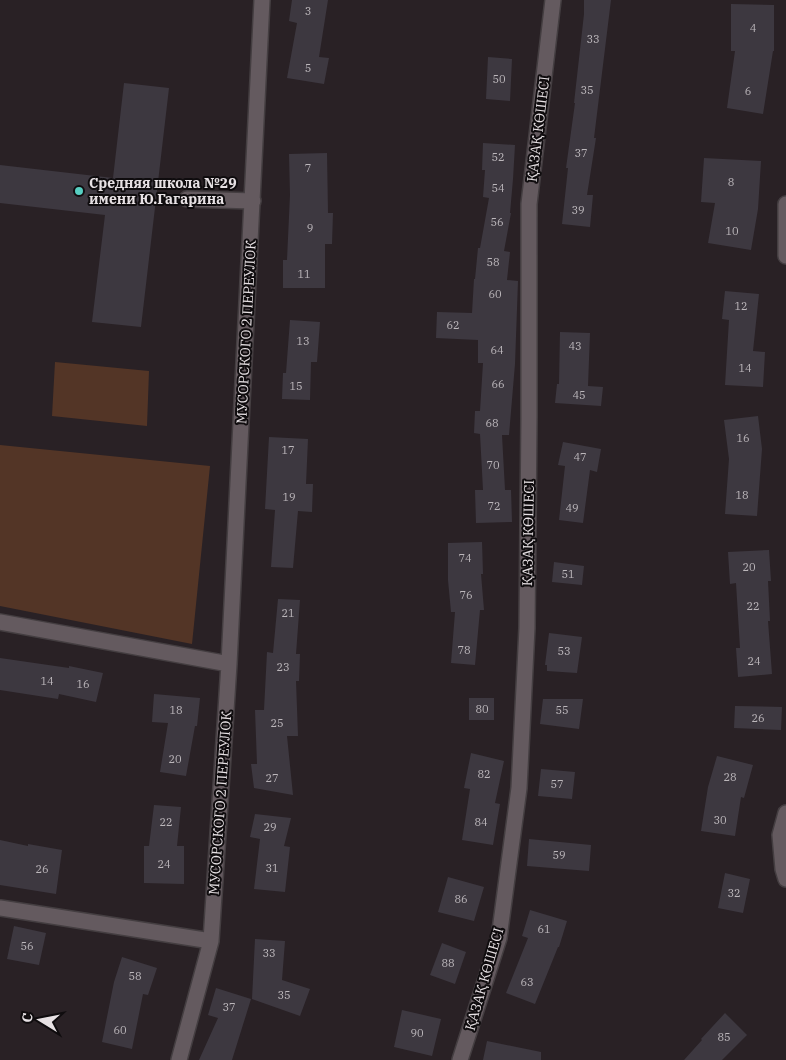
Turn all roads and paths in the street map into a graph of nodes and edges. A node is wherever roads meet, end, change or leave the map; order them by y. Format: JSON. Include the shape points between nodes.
{"nodes":[{"id":1,"x":262,"y":0,"type":"edge"},
{"id":2,"x":553,"y":0,"type":"edge"},
{"id":3,"x":187,"y":199,"type":"dead end"},
{"id":4,"x":253,"y":201,"type":"junction"},
{"id":5,"x":786,"y":204,"type":"edge"},
{"id":6,"x":786,"y":256,"type":"edge"},
{"id":7,"x":0,"y":622,"type":"edge"},
{"id":8,"x":229,"y":664,"type":"junction"},
{"id":9,"x":786,"y":813,"type":"edge"},
{"id":10,"x":786,"y":879,"type":"edge"},
{"id":11,"x":0,"y":908,"type":"edge"},
{"id":12,"x":211,"y":941,"type":"junction"},
{"id":13,"x":180,"y":1060,"type":"edge"},
{"id":14,"x":460,"y":1060,"type":"edge"}],
"edges":[{"from":1,"to":4,"type":"street","name":"МУСОРСКОГО 2 ПЕРЕУЛОК"},
{"from":2,"to":14,"type":"street","name":"ҚАЗАҚ КӨШЕСІ","via":[[529,204],[527,628],[519,788],[499,938]]},
{"from":3,"to":4,"type":"street"},
{"from":4,"to":8,"type":"street","name":"МУСОРСКОГО 2 ПЕРЕУЛОК"},
{"from":5,"to":6,"type":"street"},
{"from":7,"to":8,"type":"street"},
{"from":8,"to":12,"type":"street","name":"МУСОРСКОГО 2 ПЕРЕУЛОК"},
{"from":9,"to":10,"type":"street","via":[[780,835]]},
{"from":11,"to":12,"type":"street"},
{"from":12,"to":13,"type":"street","name":"МУСОРСКОГО 2 ПЕРЕУЛОК"}]}
